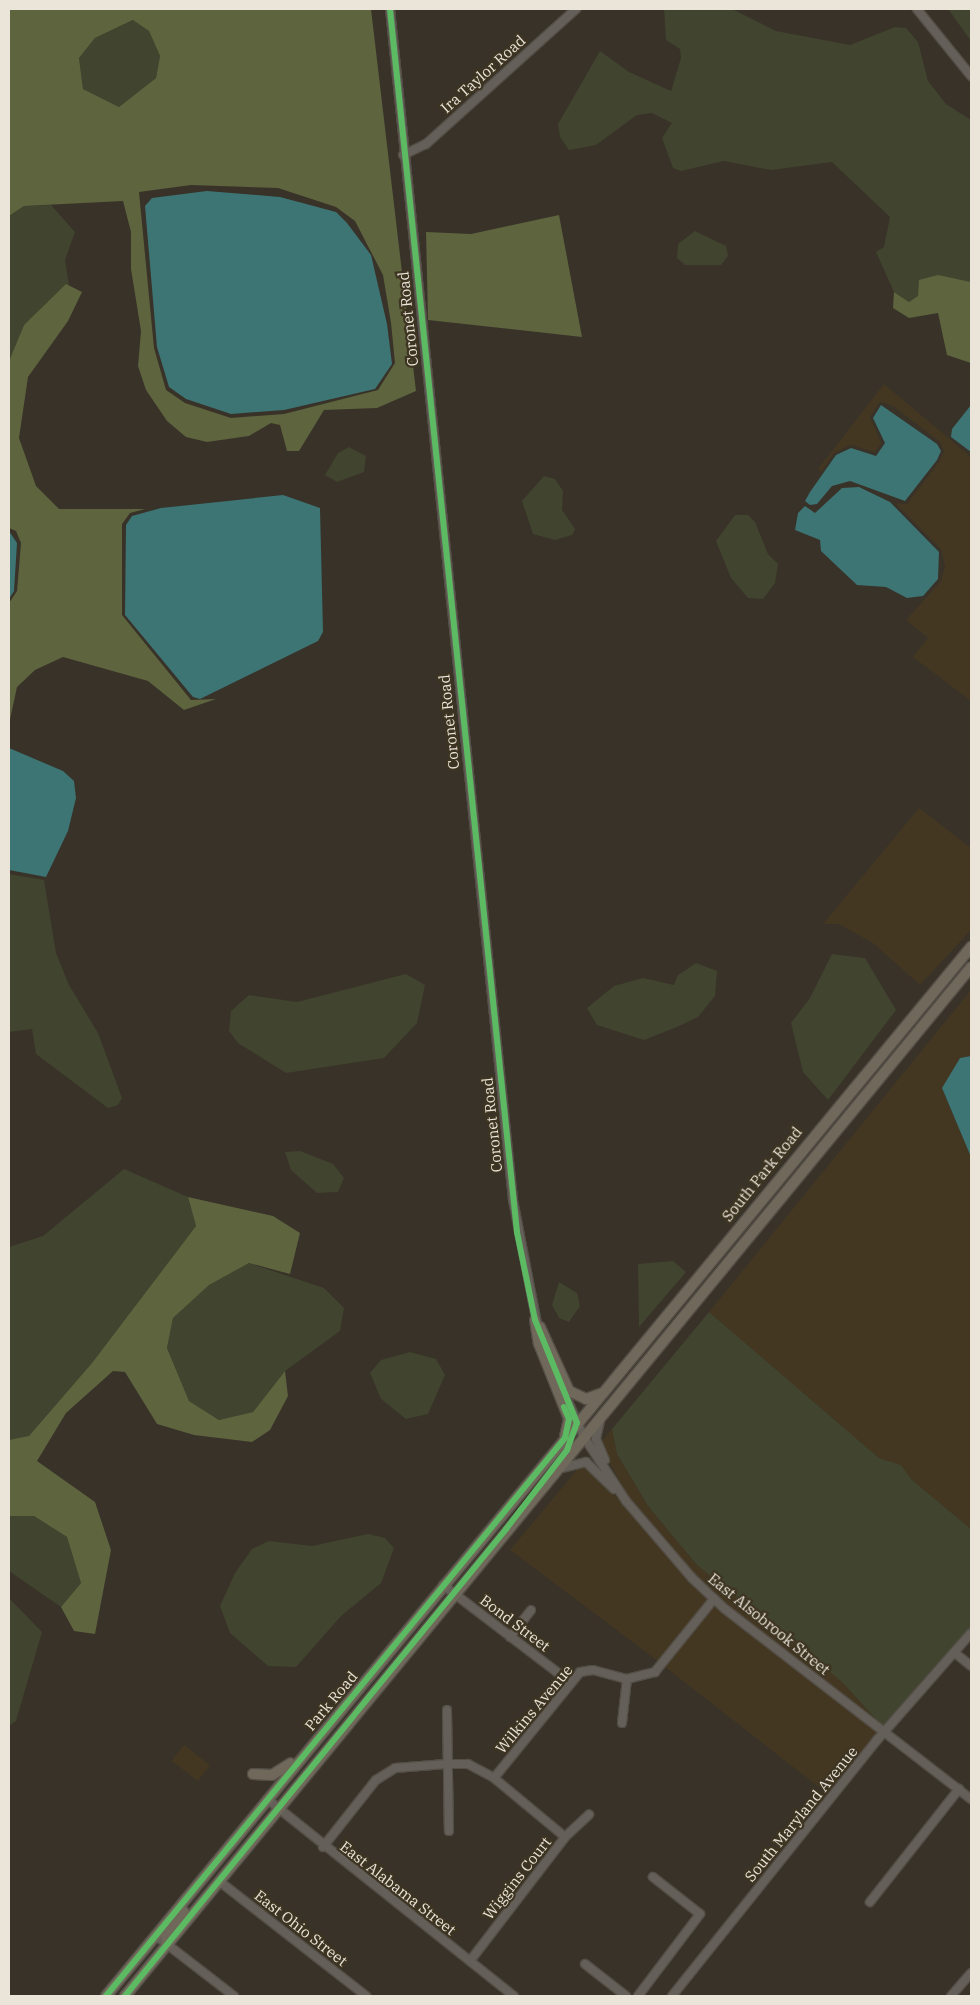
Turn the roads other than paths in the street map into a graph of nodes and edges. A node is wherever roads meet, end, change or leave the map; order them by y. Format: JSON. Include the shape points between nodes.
{"nodes":[{"id":1,"x":390,"y":9,"type":"edge"},
{"id":2,"x":576,"y":9,"type":"edge"},
{"id":3,"x":916,"y":9,"type":"edge"},
{"id":4,"x":971,"y":76,"type":"edge"},
{"id":5,"x":404,"y":155,"type":"junction"},
{"id":6,"x":971,"y":947,"type":"edge"},
{"id":7,"x":971,"y":968,"type":"edge"},
{"id":8,"x":535,"y":1318,"type":"junction"},
{"id":9,"x":650,"y":1334,"type":"junction"},
{"id":10,"x":601,"y":1393,"type":"junction"},
{"id":11,"x":605,"y":1411,"type":"junction"},
{"id":12,"x":577,"y":1422,"type":"junction"},
{"id":13,"x":584,"y":1437,"type":"junction"},
{"id":14,"x":565,"y":1438,"type":"junction"},
{"id":15,"x":554,"y":1473,"type":"junction"},
{"id":16,"x":626,"y":1502,"type":"junction"},
{"id":17,"x":505,"y":1510,"type":"junction"},
{"id":18,"x":506,"y":1529,"type":"junction"},
{"id":19,"x":443,"y":1585,"type":"junction"},
{"id":20,"x":454,"y":1593,"type":"junction"},
{"id":21,"x":714,"y":1599,"type":"junction"},
{"id":22,"x":531,"y":1610,"type":"dead end"},
{"id":23,"x":971,"y":1633,"type":"edge"},
{"id":24,"x":510,"y":1637,"type":"junction"},
{"id":25,"x":955,"y":1652,"type":"junction"},
{"id":26,"x":971,"y":1666,"type":"edge"},
{"id":27,"x":627,"y":1679,"type":"junction"},
{"id":28,"x":571,"y":1684,"type":"junction"},
{"id":29,"x":447,"y":1710,"type":"dead end"},
{"id":30,"x":332,"y":1719,"type":"junction"},
{"id":31,"x":622,"y":1723,"type":"dead end"},
{"id":32,"x":884,"y":1734,"type":"junction"},
{"id":33,"x":302,"y":1755,"type":"junction"},
{"id":34,"x":446,"y":1764,"type":"junction"},
{"id":35,"x":253,"y":1774,"type":"dead end"},
{"id":36,"x":494,"y":1778,"type":"junction"},
{"id":37,"x":959,"y":1789,"type":"junction"},
{"id":38,"x":267,"y":1799,"type":"junction"},
{"id":39,"x":971,"y":1799,"type":"edge"},
{"id":40,"x":277,"y":1808,"type":"junction"},
{"id":41,"x":589,"y":1815,"type":"dead end"},
{"id":42,"x":448,"y":1831,"type":"dead end"},
{"id":43,"x":565,"y":1837,"type":"junction"},
{"id":44,"x":323,"y":1847,"type":"junction"},
{"id":45,"x":223,"y":1852,"type":"junction"},
{"id":46,"x":653,"y":1877,"type":"dead end"},
{"id":47,"x":219,"y":1881,"type":"junction"},
{"id":48,"x":870,"y":1902,"type":"dead end"},
{"id":49,"x":155,"y":1935,"type":"junction"},
{"id":50,"x":167,"y":1945,"type":"junction"},
{"id":51,"x":470,"y":1961,"type":"junction"},
{"id":52,"x":585,"y":1964,"type":"dead end"},
{"id":53,"x":971,"y":1973,"type":"edge"},
{"id":54,"x":106,"y":1996,"type":"edge"},
{"id":55,"x":125,"y":1996,"type":"edge"},
{"id":56,"x":234,"y":1996,"type":"edge"},
{"id":57,"x":366,"y":1996,"type":"edge"},
{"id":58,"x":514,"y":1996,"type":"edge"},
{"id":59,"x":626,"y":1996,"type":"edge"},
{"id":60,"x":638,"y":1996,"type":"edge"},
{"id":61,"x":672,"y":1996,"type":"edge"},
{"id":62,"x":951,"y":1996,"type":"edge"}],
"edges":[{"from":1,"to":5,"type":"street","name":"Coronet Road"},
{"from":2,"to":5,"type":"street","name":"Ira Taylor Road","via":[[426,144]]},
{"from":3,"to":4,"type":"street"},
{"from":5,"to":8,"type":"street","name":"Coronet Road","via":[[513,1200]]},
{"from":6,"to":9,"type":"main road","name":"South Park Road"},
{"from":7,"to":11,"type":"main road","name":"South Park Road"},
{"from":8,"to":10,"type":"main road","via":[[569,1391],[586,1399]]},
{"from":8,"to":12,"type":"street","name":"Coronet Road"},
{"from":8,"to":14,"type":"main road","via":[[539,1344],[569,1419]]},
{"from":9,"to":10,"type":"main road","name":"South Park Road"},
{"from":9,"to":13,"type":"main road","via":[[594,1411]]},
{"from":10,"to":12,"type":"main road","name":"South Park Road"},
{"from":11,"to":13,"type":"main road","name":"South Park Road"},
{"from":11,"to":16,"type":"street","via":[[596,1440]]},
{"from":12,"to":13,"type":"street","name":"Coronet Road"},
{"from":12,"to":14,"type":"main road","name":"Park Road"},
{"from":12,"to":18,"type":"main road","via":[[567,1450]]},
{"from":13,"to":15,"type":"main road","name":"Park Road"},
{"from":13,"to":16,"type":"street","name":"East Alsobrook Street"},
{"from":14,"to":17,"type":"main road","name":"Park Road"},
{"from":15,"to":16,"type":"street","via":[[570,1463],[586,1462]]},
{"from":15,"to":18,"type":"main road","name":"Park Road"},
{"from":16,"to":21,"type":"street","name":"East Alsobrook Street"},
{"from":17,"to":19,"type":"main road","name":"Park Road"},
{"from":17,"to":20,"type":"main road","via":[[453,1583]]},
{"from":18,"to":20,"type":"main road","name":"Park Road"},
{"from":19,"to":20,"type":"street","name":"Bond Street"},
{"from":19,"to":30,"type":"main road","name":"Park Road"},
{"from":20,"to":24,"type":"street","name":"Bond Street"},
{"from":20,"to":40,"type":"main road","name":"Park Road"},
{"from":21,"to":27,"type":"street","name":"Wilkins Avenue","via":[[655,1672]]},
{"from":21,"to":32,"type":"street","name":"East Alsobrook Street"},
{"from":22,"to":24,"type":"street"},
{"from":23,"to":25,"type":"street","name":"South Maryland Avenue"},
{"from":24,"to":28,"type":"street","name":"Bond Street"},
{"from":25,"to":26,"type":"street"},
{"from":25,"to":32,"type":"street","name":"South Maryland Avenue"},
{"from":27,"to":28,"type":"street","name":"Wilkins Avenue","via":[[593,1670],[580,1672]]},
{"from":27,"to":31,"type":"street"},
{"from":28,"to":36,"type":"street","name":"Wilkins Avenue"},
{"from":29,"to":34,"type":"street"},
{"from":30,"to":33,"type":"main road","name":"Park Road"},
{"from":30,"to":40,"type":"main road","via":[[326,1734],[281,1791]]},
{"from":32,"to":37,"type":"street","name":"East Alsobrook Street"},
{"from":32,"to":61,"type":"street","name":"South Maryland Avenue"},
{"from":33,"to":35,"type":"main road","via":[[272,1775]]},
{"from":33,"to":38,"type":"main road","name":"Park Road"},
{"from":34,"to":36,"type":"street","via":[[468,1764]]},
{"from":34,"to":42,"type":"street"},
{"from":34,"to":44,"type":"street","via":[[396,1768],[376,1780]]},
{"from":36,"to":43,"type":"street"},
{"from":37,"to":39,"type":"street","name":"East Alsobrook Street"},
{"from":37,"to":48,"type":"street"},
{"from":38,"to":40,"type":"street","name":"East Alabama Street"},
{"from":38,"to":45,"type":"main road","name":"Park Road"},
{"from":40,"to":44,"type":"street","name":"East Alabama Street"},
{"from":40,"to":47,"type":"main road","name":"Park Road"},
{"from":41,"to":43,"type":"street","name":"Wiggins Court"},
{"from":43,"to":51,"type":"street","name":"Wiggins Court"},
{"from":44,"to":51,"type":"street","name":"East Alabama Street"},
{"from":45,"to":49,"type":"main road","name":"Park Road"},
{"from":45,"to":50,"type":"main road","via":[[216,1870],[172,1926]]},
{"from":46,"to":60,"type":"street","via":[[700,1914]]},
{"from":47,"to":50,"type":"main road","name":"Park Road"},
{"from":47,"to":57,"type":"street","name":"East Ohio Street"},
{"from":49,"to":50,"type":"street"},
{"from":49,"to":54,"type":"main road","name":"Park Road"},
{"from":50,"to":55,"type":"main road","name":"Park Road"},
{"from":50,"to":56,"type":"street"},
{"from":51,"to":58,"type":"street","name":"East Alabama Street"},
{"from":52,"to":59,"type":"street"},
{"from":53,"to":62,"type":"street"}]}
